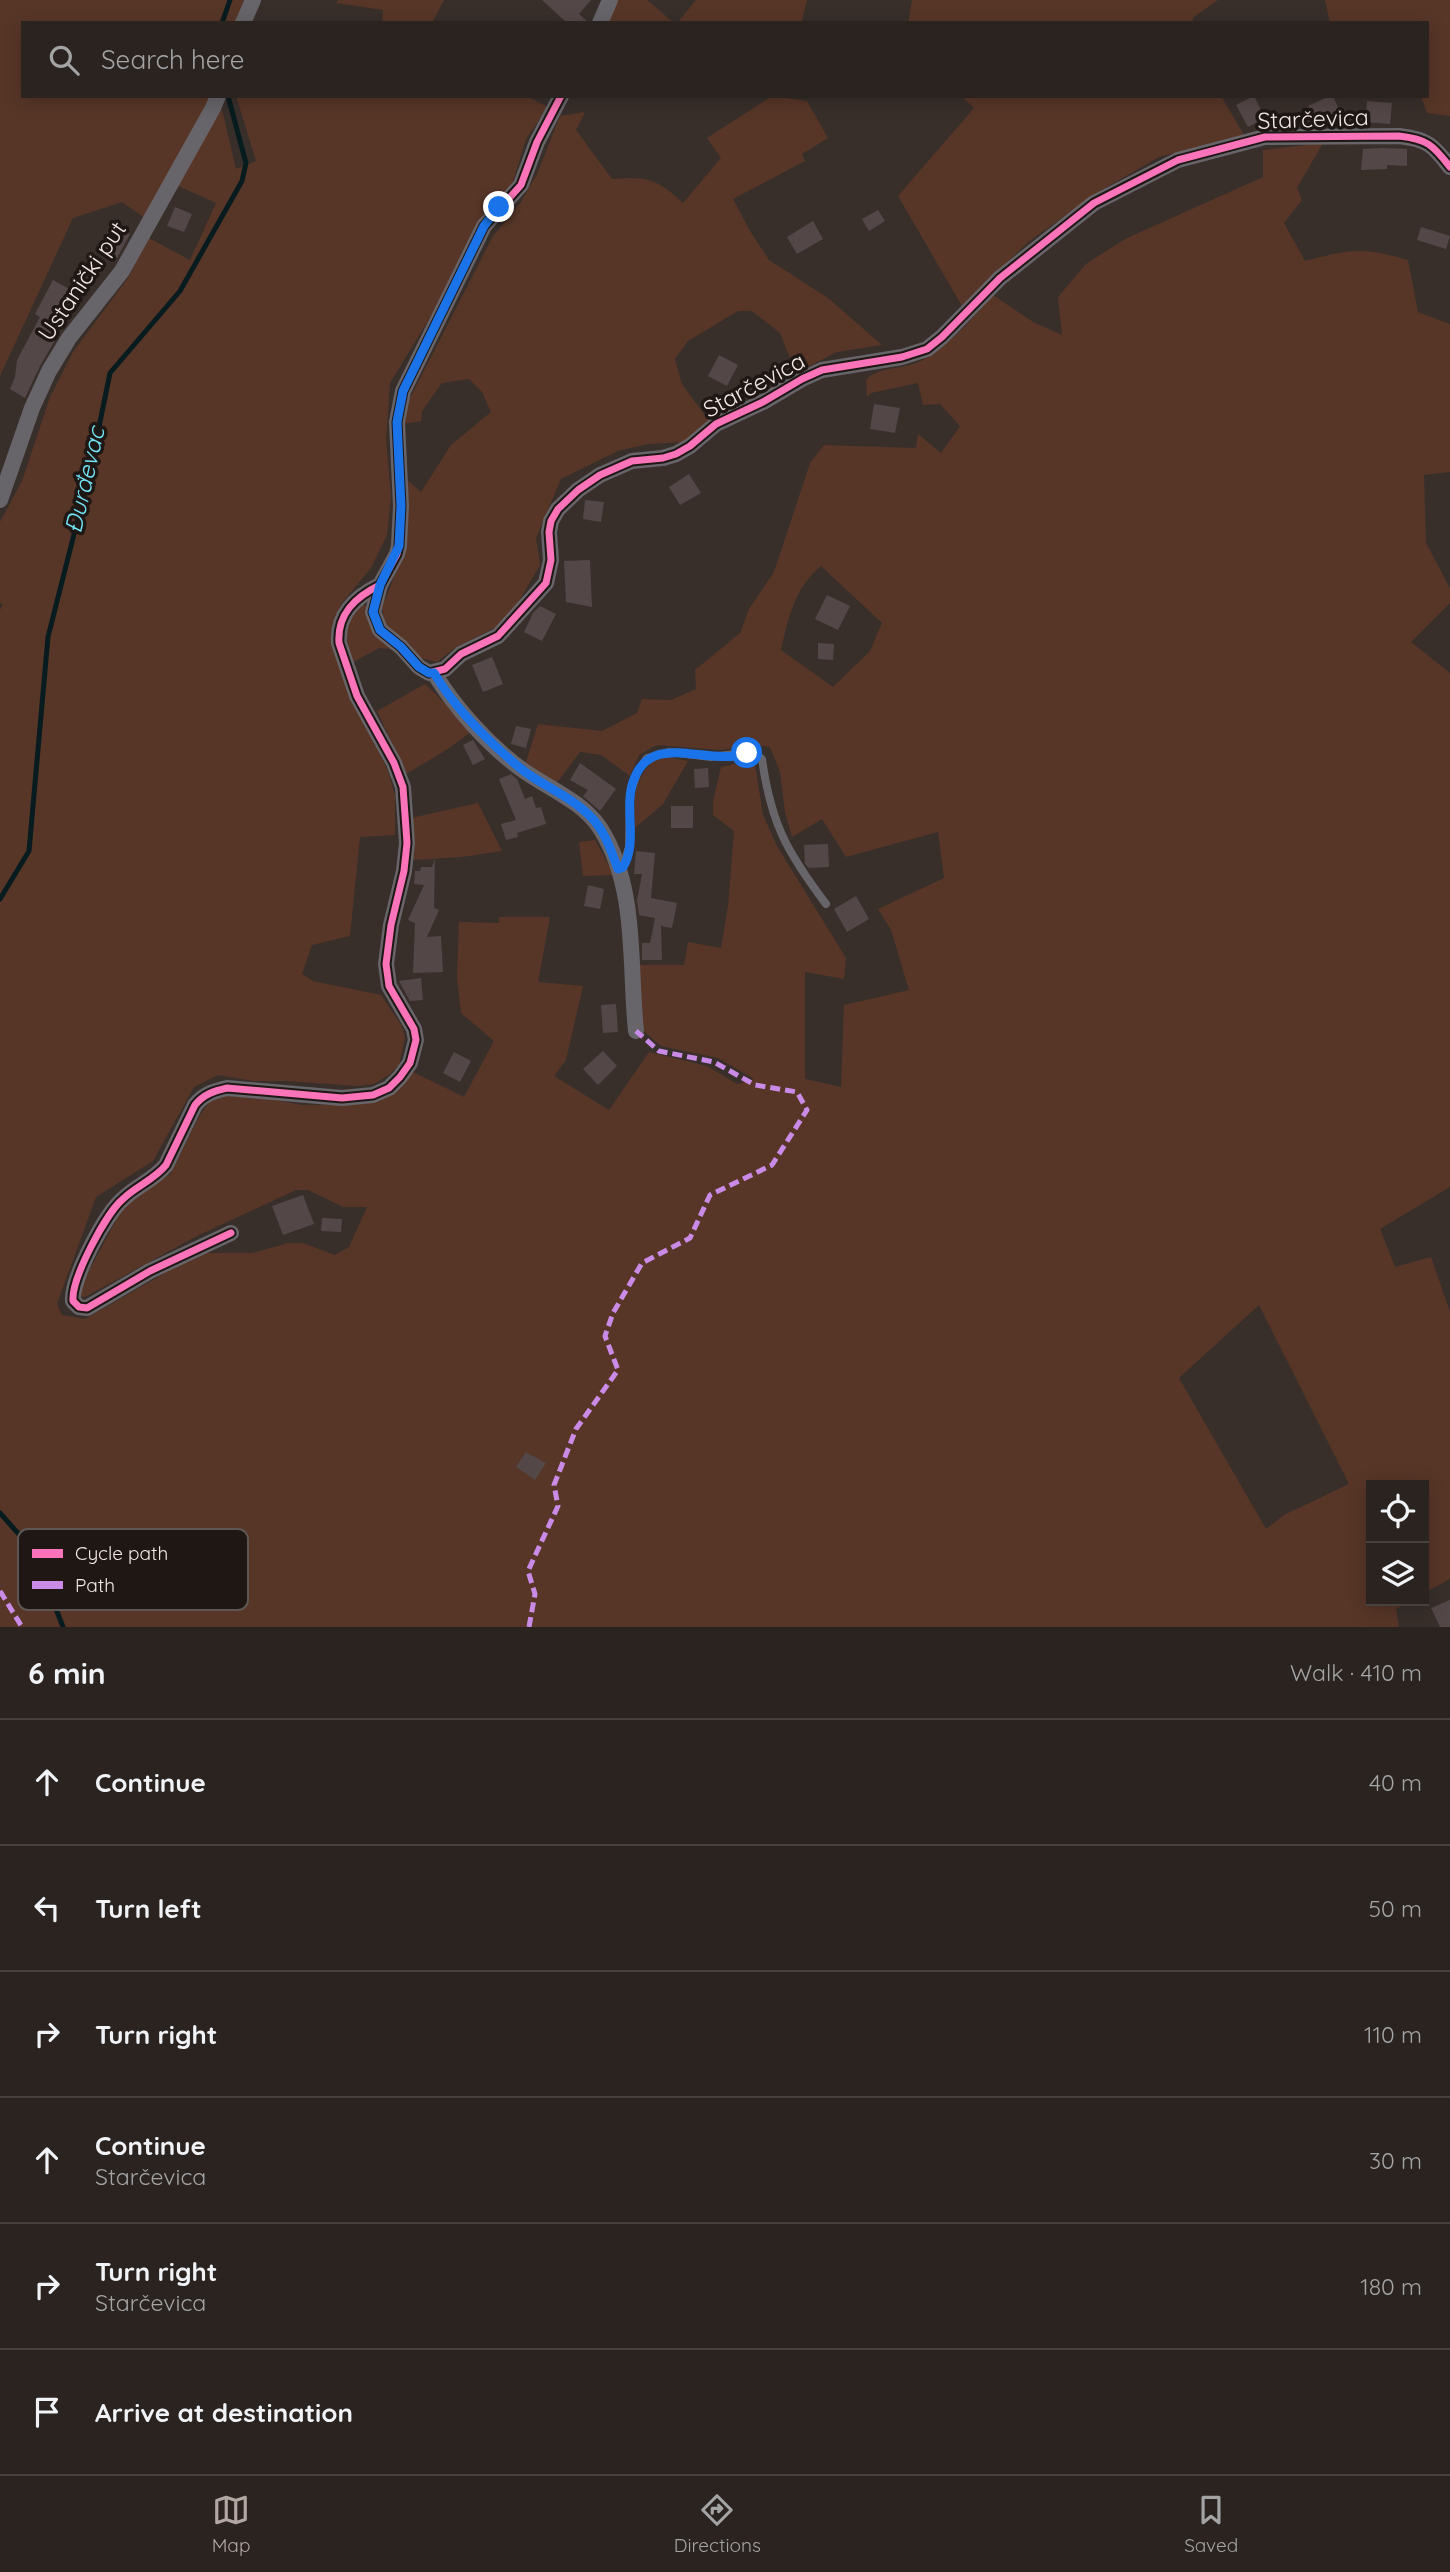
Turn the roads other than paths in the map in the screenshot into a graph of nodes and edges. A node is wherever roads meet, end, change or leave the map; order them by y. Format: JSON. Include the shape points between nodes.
{"nodes":[{"id":1,"x":253,"y":0,"type":"edge"},
{"id":2,"x":610,"y":0,"type":"edge"},
{"id":3,"x":244,"y":21,"type":"edge"},
{"id":4,"x":601,"y":21,"type":"edge"},
{"id":5,"x":217,"y":98,"type":"edge"},
{"id":6,"x":560,"y":98,"type":"edge"},
{"id":7,"x":1450,"y":167,"type":"edge"},
{"id":8,"x":0,"y":500,"type":"edge"},
{"id":9,"x":380,"y":585,"type":"junction"},
{"id":10,"x":434,"y":673,"type":"junction"},
{"id":11,"x":618,"y":869,"type":"junction"},
{"id":12,"x":826,"y":904,"type":"dead end"},
{"id":13,"x":636,"y":1031,"type":"dead end"},
{"id":14,"x":231,"y":1233,"type":"dead end"}],
"edges":[{"from":1,"to":3,"type":"street"},
{"from":2,"to":4,"type":"street"},
{"from":5,"to":8,"type":"street","name":"Ustanički put","via":[[122,271],[49,371]]},
{"from":6,"to":9,"type":"street","via":[[521,186],[484,226],[403,391],[397,422],[399,546]]},
{"from":7,"to":10,"type":"street","name":"Starčevica","via":[[1434,146],[1399,136],[1265,137],[1178,160],[1094,204],[1000,278],[927,349],[822,370],[716,424],[676,454],[632,461],[578,490],[551,521],[546,583],[506,629]]},
{"from":9,"to":10,"type":"street","via":[[373,606],[376,625],[419,667]]},
{"from":9,"to":14,"type":"street","via":[[347,609],[339,643],[357,696],[403,787],[407,843],[386,964],[390,986],[414,1029],[410,1063],[389,1088],[373,1096],[342,1098],[227,1088],[200,1098],[160,1173],[121,1200],[110,1214],[78,1275],[73,1301],[87,1308],[150,1271]]},
{"from":10,"to":11,"type":"street","via":[[474,726],[512,761],[590,816]]},
{"from":11,"to":12,"type":"lane","via":[[628,857],[630,794],[647,758],[669,752],[711,757],[752,752],[762,759],[772,811],[787,849]]},
{"from":11,"to":13,"type":"street","via":[[628,912]]}]}
